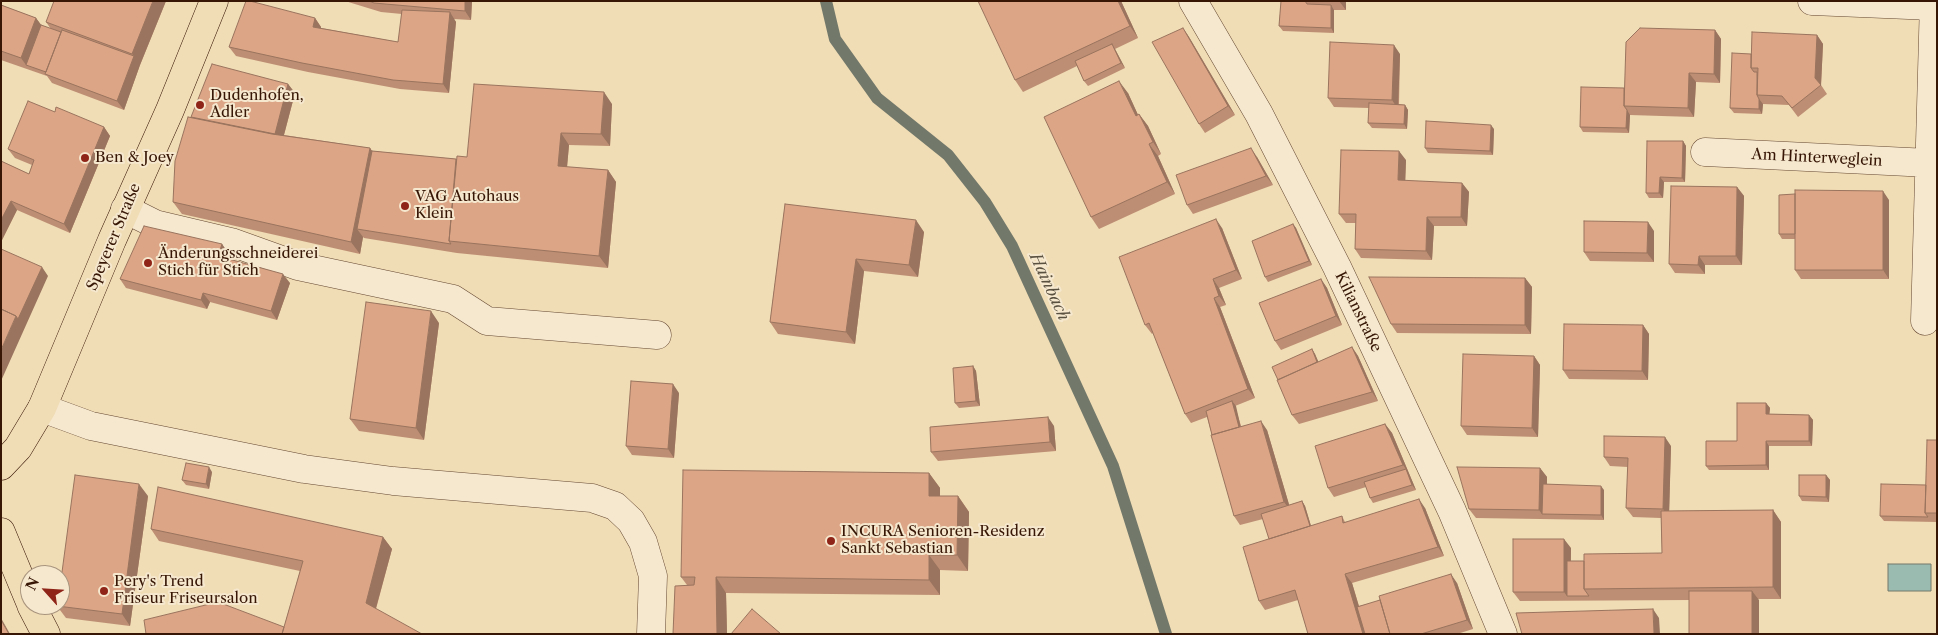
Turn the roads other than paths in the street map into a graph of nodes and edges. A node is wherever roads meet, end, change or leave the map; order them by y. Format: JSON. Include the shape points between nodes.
{"nodes":[{"id":1,"x":214,"y":1,"type":"edge"},
{"id":2,"x":1193,"y":1,"type":"edge"},
{"id":3,"x":1812,"y":1,"type":"edge"},
{"id":4,"x":1934,"y":4,"type":"edge"},
{"id":5,"x":1704,"y":152,"type":"dead end"},
{"id":6,"x":1929,"y":163,"type":"junction"},
{"id":7,"x":125,"y":209,"type":"junction"},
{"id":8,"x":1924,"y":321,"type":"dead end"},
{"id":9,"x":658,"y":335,"type":"dead end"},
{"id":10,"x":42,"y":408,"type":"junction"},
{"id":11,"x":1,"y":466,"type":"edge"},
{"id":12,"x":1,"y":532,"type":"edge"},
{"id":13,"x":20,"y":578,"type":"edge"},
{"id":14,"x":36,"y":615,"type":"edge"},
{"id":15,"x":46,"y":634,"type":"edge"},
{"id":16,"x":651,"y":634,"type":"edge"},
{"id":17,"x":1503,"y":634,"type":"edge"}],
"edges":[{"from":1,"to":7,"type":"main road","name":"Speyerer Straße"},
{"from":2,"to":17,"type":"street","name":"Kilianstraße","via":[[1259,114],[1337,267],[1452,511]]},
{"from":3,"to":4,"type":"street"},
{"from":4,"to":6,"type":"street"},
{"from":5,"to":6,"type":"street","name":"Am Hinterweglein"},
{"from":6,"to":8,"type":"street"},
{"from":7,"to":9,"type":"street","via":[[155,224],[231,242],[298,266],[453,298],[487,321]]},
{"from":7,"to":10,"type":"main road","name":"Speyerer Straße"},
{"from":10,"to":11,"type":"main road","name":"Speyerer Straße","via":[[18,448]]},
{"from":10,"to":16,"type":"street","via":[[91,426],[304,469],[393,481],[592,498],[615,506],[631,521],[643,542],[652,576]]},
{"from":12,"to":13,"type":"main road"},
{"from":14,"to":15,"type":"main road"}]}
